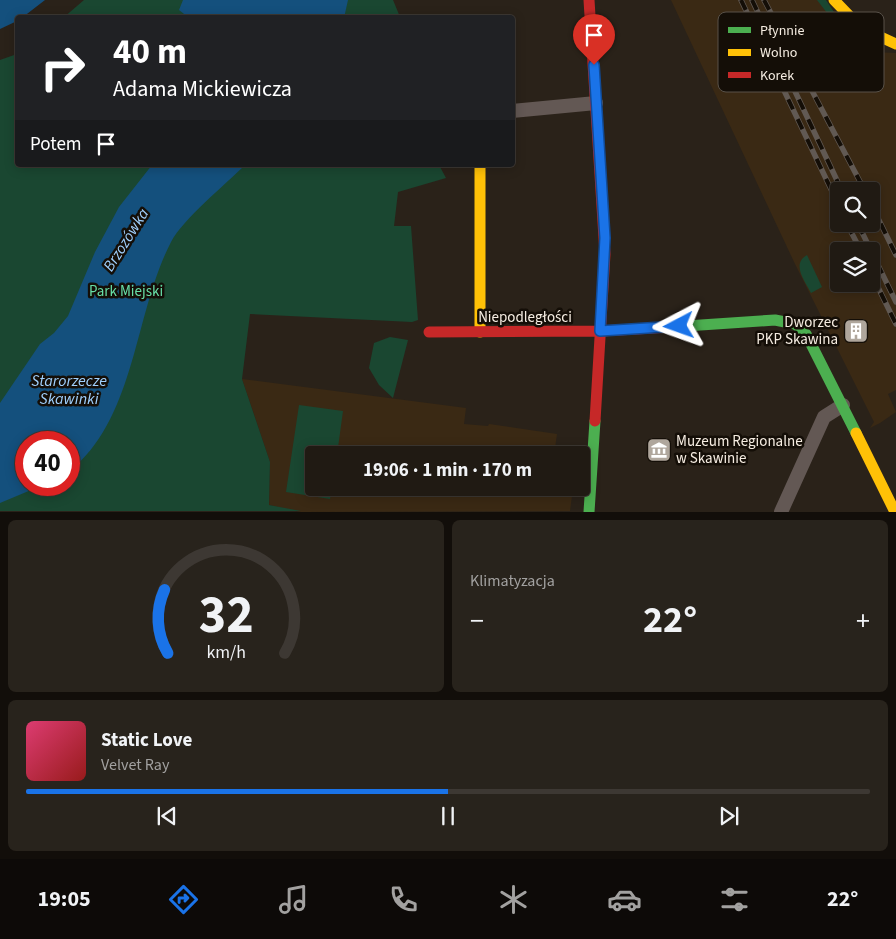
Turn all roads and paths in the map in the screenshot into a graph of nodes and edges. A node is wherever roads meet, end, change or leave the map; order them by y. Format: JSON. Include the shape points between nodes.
{"nodes":[{"id":1,"x":589,"y":0,"type":"edge"},
{"id":2,"x":834,"y":0,"type":"edge"},
{"id":3,"x":845,"y":12,"type":"edge"},
{"id":4,"x":884,"y":40,"type":"edge"},
{"id":5,"x":896,"y":44,"type":"edge"},
{"id":6,"x":596,"y":103,"type":"junction"},
{"id":7,"x":515,"y":111,"type":"edge"},
{"id":8,"x":480,"y":167,"type":"edge"},
{"id":9,"x":600,"y":331,"type":"junction"},
{"id":10,"x":429,"y":332,"type":"dead end"},
{"id":11,"x":480,"y":332,"type":"junction"},
{"id":12,"x":843,"y":405,"type":"junction"},
{"id":13,"x":589,"y":512,"type":"edge"},
{"id":14,"x":781,"y":512,"type":"edge"},
{"id":15,"x":895,"y":512,"type":"edge"}],
"edges":[{"from":1,"to":6,"type":"street"},
{"from":2,"to":3,"type":"street"},
{"from":4,"to":5,"type":"street"},
{"from":6,"to":7,"type":"street"},
{"from":6,"to":9,"type":"street","via":[[605,238]]},
{"from":8,"to":11,"type":"street"},
{"from":9,"to":11,"type":"street","name":"Niepodległości"},
{"from":9,"to":12,"type":"street","name":"Niepodległości","via":[[775,320],[790,322],[806,334]]},
{"from":9,"to":13,"type":"street"},
{"from":10,"to":11,"type":"street","name":"Niepodległości"},
{"from":12,"to":14,"type":"street","via":[[824,417]]},
{"from":12,"to":15,"type":"street","name":"Niepodległości"}]}
